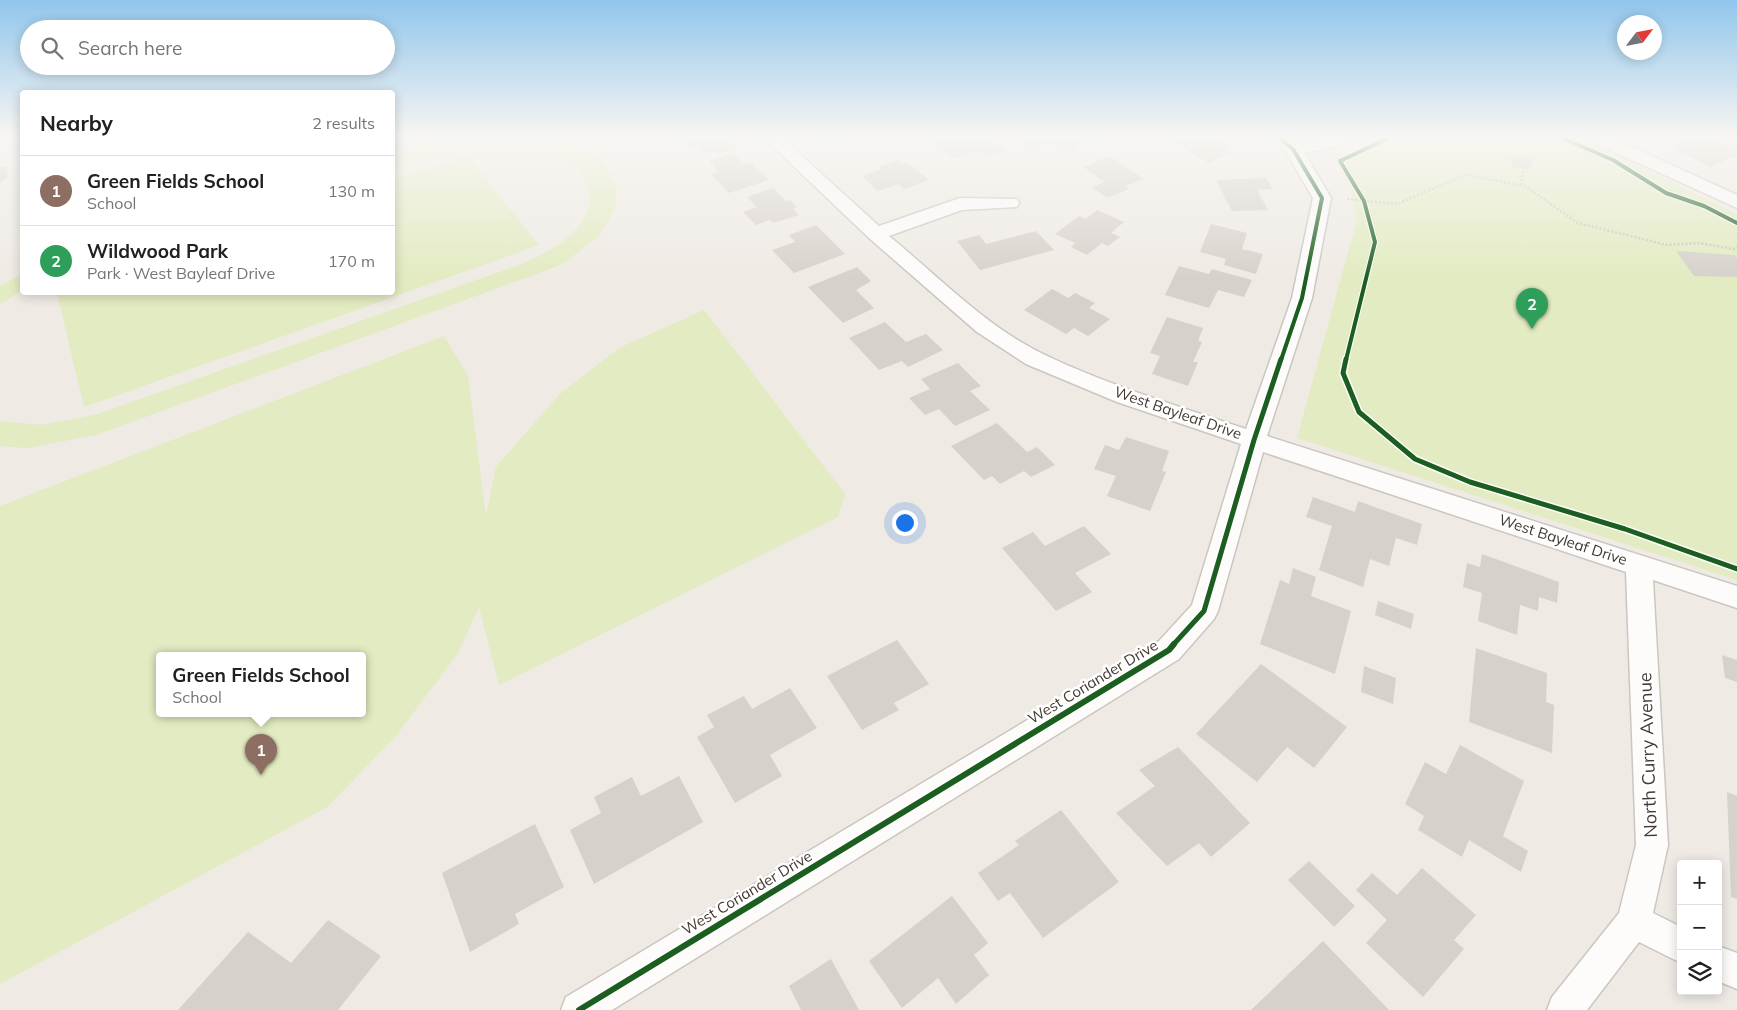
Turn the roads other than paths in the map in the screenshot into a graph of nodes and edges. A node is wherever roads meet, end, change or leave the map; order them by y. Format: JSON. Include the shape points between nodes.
{"nodes":[{"id":1,"x":822,"y":184,"type":"edge"},
{"id":2,"x":1313,"y":184,"type":"edge"},
{"id":3,"x":1698,"y":184,"type":"edge"},
{"id":4,"x":1737,"y":202,"type":"edge"},
{"id":5,"x":1010,"y":203,"type":"dead end"},
{"id":6,"x":876,"y":234,"type":"junction"},
{"id":7,"x":1254,"y":440,"type":"junction"},
{"id":8,"x":1639,"y":565,"type":"junction"},
{"id":9,"x":1737,"y":597,"type":"edge"},
{"id":10,"x":1634,"y":921,"type":"junction"},
{"id":11,"x":1677,"y":944,"type":"edge"},
{"id":12,"x":1722,"y":965,"type":"edge"},
{"id":13,"x":1737,"y":971,"type":"edge"},
{"id":14,"x":580,"y":1010,"type":"edge"},
{"id":15,"x":1565,"y":1010,"type":"edge"}],
"edges":[{"from":1,"to":6,"type":"street","name":"West Bayleaf Drive"},
{"from":2,"to":7,"type":"street","name":"West Coriander Drive","via":[[1322,198],[1302,298]]},
{"from":3,"to":4,"type":"street"},
{"from":5,"to":6,"type":"street","via":[[960,204]]},
{"from":6,"to":7,"type":"street","name":"West Bayleaf Drive","via":[[984,327],[1034,359],[1125,396]]},
{"from":7,"to":8,"type":"street","name":"West Bayleaf Drive"},
{"from":7,"to":14,"type":"street","name":"West Coriander Drive","via":[[1204,611],[1169,650]]},
{"from":8,"to":9,"type":"street","name":"West Bayleaf Drive"},
{"from":8,"to":10,"type":"street","name":"North Curry Avenue","via":[[1652,845]]},
{"from":10,"to":11,"type":"street"},
{"from":10,"to":15,"type":"street","name":"North Curry Avenue"},
{"from":12,"to":13,"type":"street"}]}
